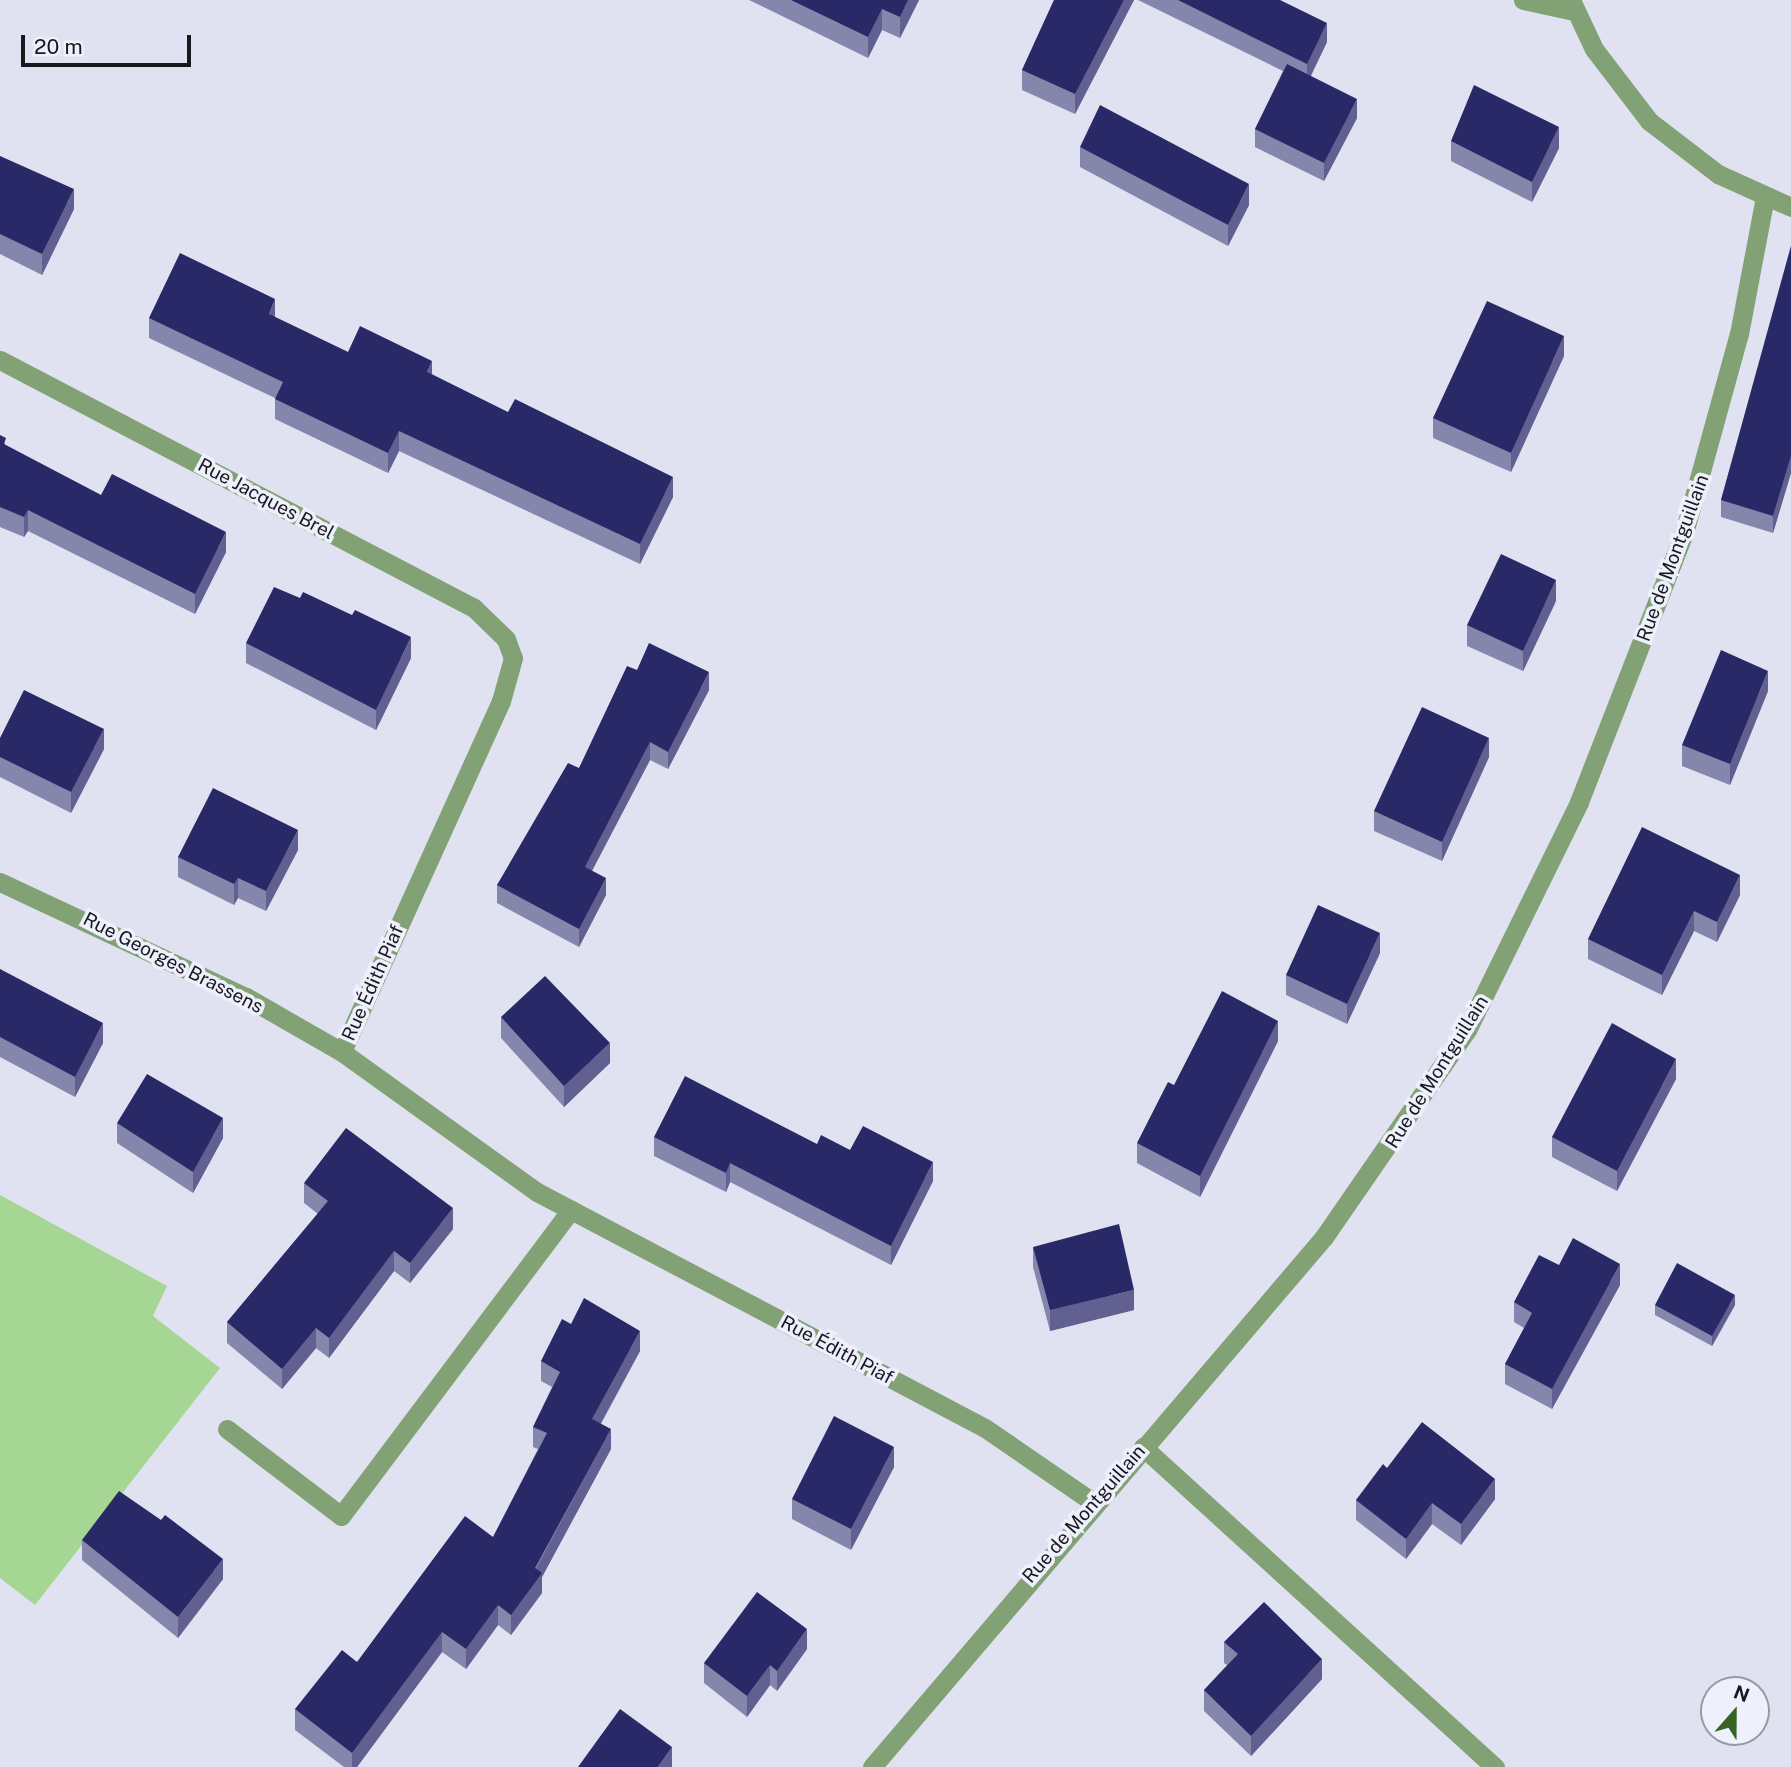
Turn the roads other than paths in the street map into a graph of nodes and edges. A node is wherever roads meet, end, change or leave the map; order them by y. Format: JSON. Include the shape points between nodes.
{"nodes":[{"id":1,"x":1523,"y":0,"type":"edge"},
{"id":2,"x":1573,"y":5,"type":"edge"},
{"id":3,"x":1765,"y":197,"type":"junction"},
{"id":4,"x":1791,"y":207,"type":"edge"},
{"id":5,"x":0,"y":360,"type":"edge"},
{"id":6,"x":513,"y":658,"type":"joint"},
{"id":7,"x":0,"y":882,"type":"edge"},
{"id":8,"x":342,"y":1052,"type":"junction"},
{"id":9,"x":570,"y":1210,"type":"junction"},
{"id":10,"x":228,"y":1429,"type":"dead end"},
{"id":11,"x":1143,"y":1447,"type":"junction"},
{"id":12,"x":1094,"y":1503,"type":"junction"},
{"id":13,"x":872,"y":1767,"type":"edge"},
{"id":14,"x":1495,"y":1767,"type":"edge"}],
"edges":[{"from":1,"to":2,"type":"street"},
{"from":2,"to":3,"type":"street","via":[[1616,81],[1649,121],[1709,168]]},
{"from":3,"to":4,"type":"street"},
{"from":3,"to":11,"type":"street","name":"Rue de Montguillain","via":[[1739,334],[1684,533],[1604,743],[1522,924],[1467,1030],[1393,1143],[1324,1237]]},
{"from":5,"to":6,"type":"street","name":"Rue Jacques Brel","via":[[474,608],[506,639]]},
{"from":6,"to":8,"type":"street","name":"Rue Édith Piaf","via":[[502,701]]},
{"from":7,"to":8,"type":"street","name":"Rue Georges Brassens","via":[[169,959]]},
{"from":8,"to":9,"type":"street","name":"Rue Édith Piaf"},
{"from":9,"to":10,"type":"street","via":[[341,1516]]},
{"from":9,"to":12,"type":"street","name":"Rue Édith Piaf","via":[[985,1428]]},
{"from":11,"to":12,"type":"street","name":"Rue de Montguillain"},
{"from":11,"to":14,"type":"street"},
{"from":12,"to":13,"type":"street","name":"Rue de Montguillain"}]}
